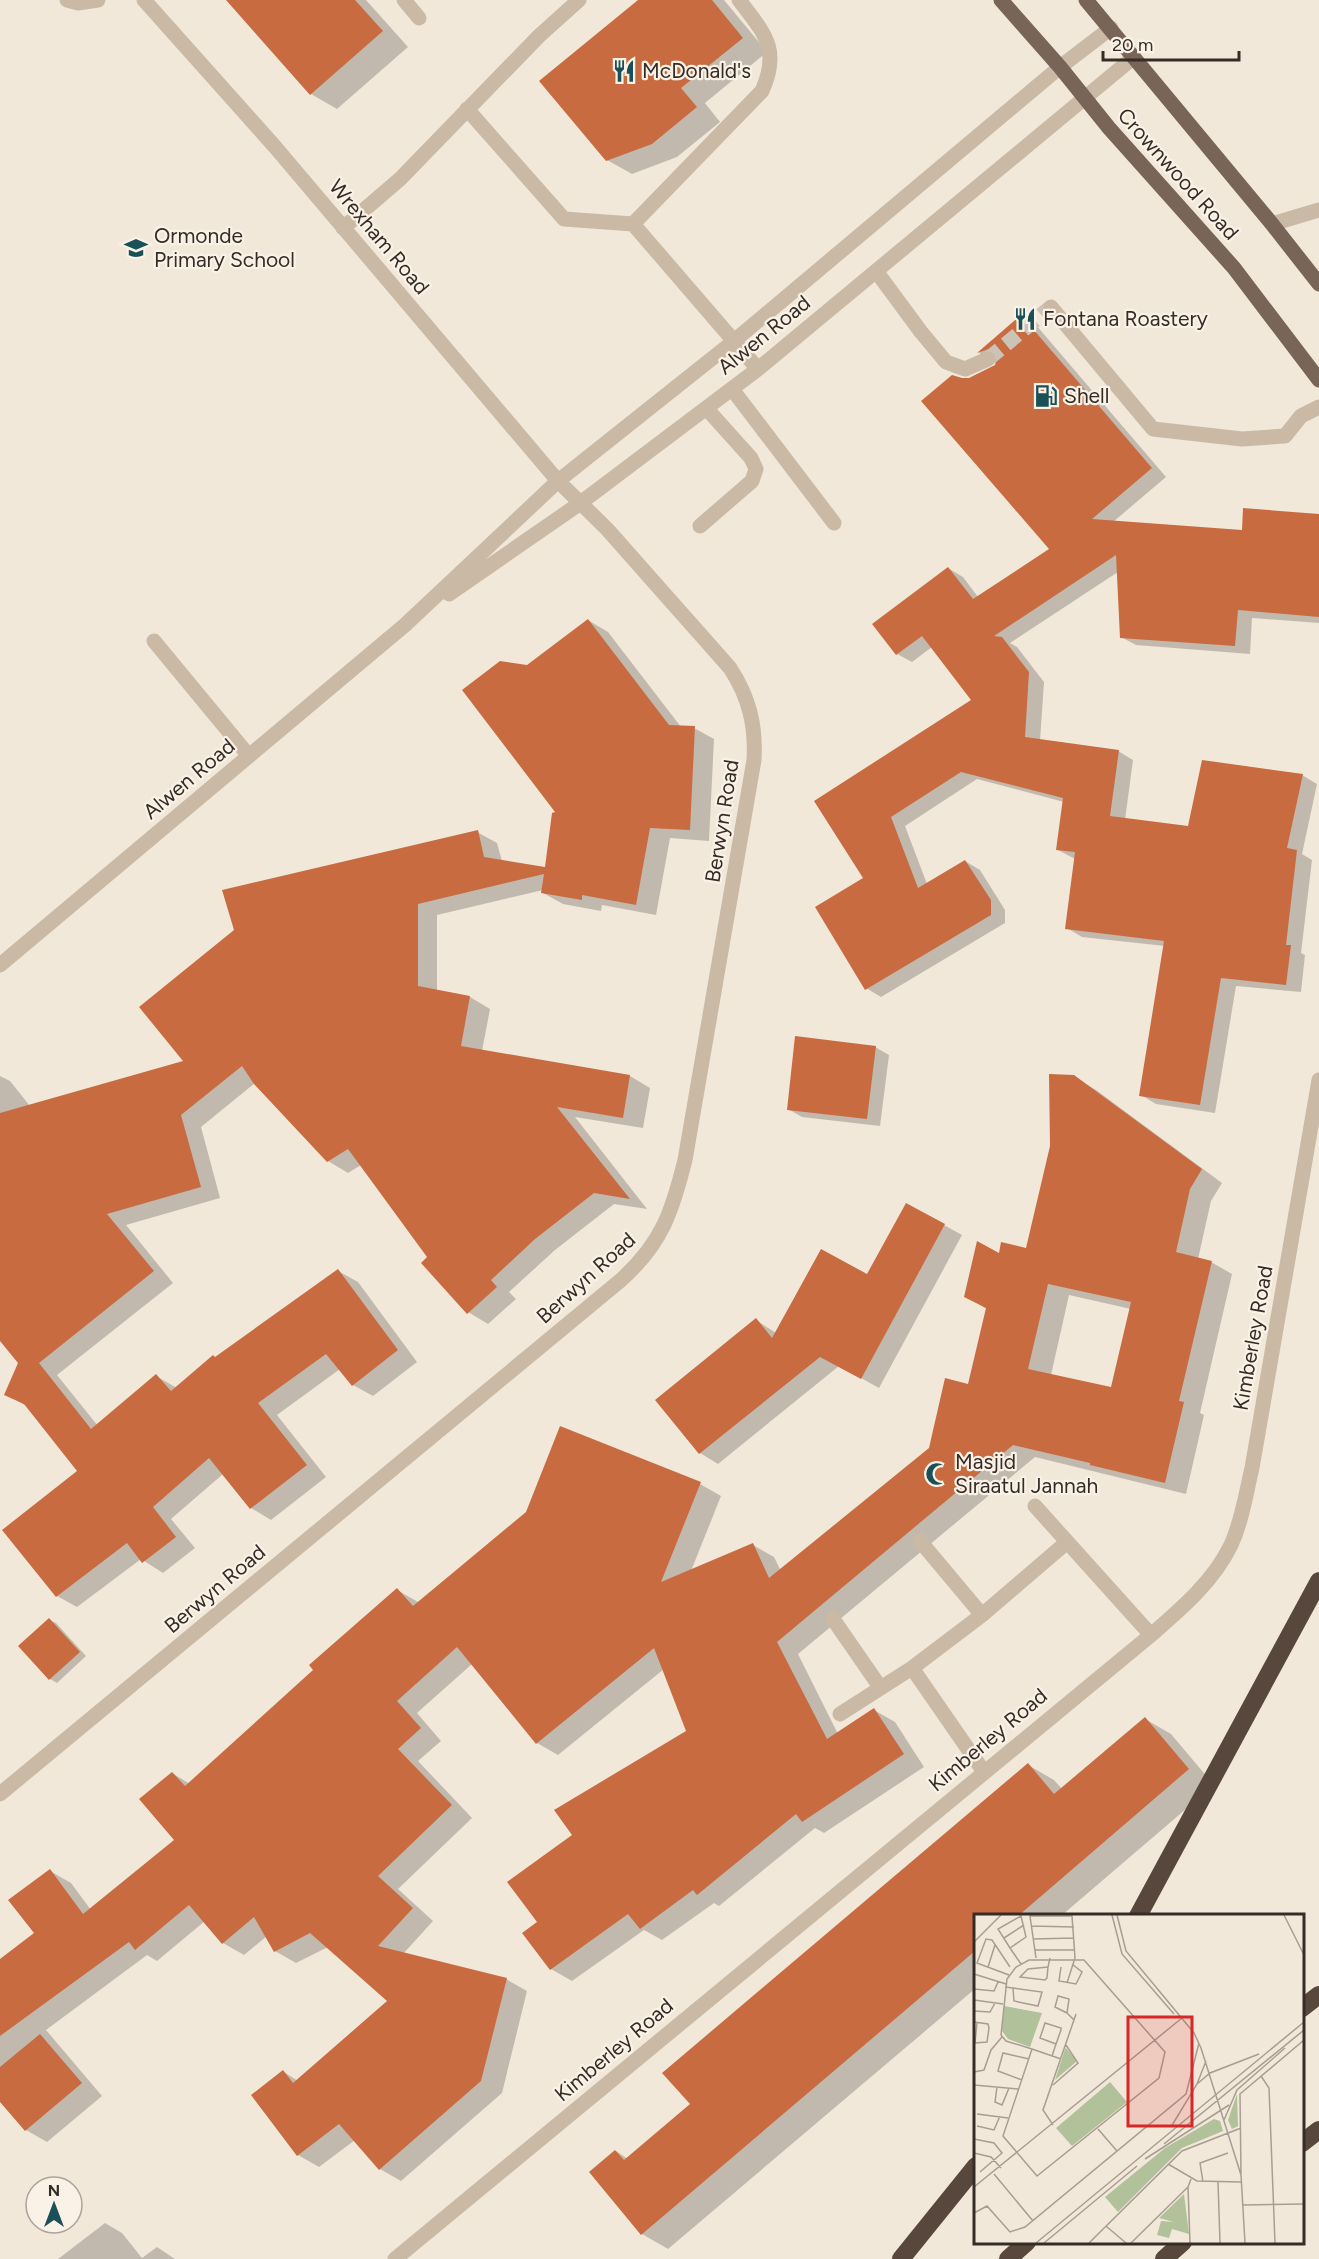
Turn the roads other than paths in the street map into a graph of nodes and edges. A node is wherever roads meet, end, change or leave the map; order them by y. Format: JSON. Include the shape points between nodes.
{"nodes":[{"id":1,"x":67,"y":0,"type":"edge"},
{"id":2,"x":98,"y":0,"type":"edge"},
{"id":3,"x":144,"y":0,"type":"edge"},
{"id":4,"x":404,"y":0,"type":"edge"},
{"id":5,"x":579,"y":0,"type":"edge"},
{"id":6,"x":740,"y":0,"type":"edge"},
{"id":7,"x":1001,"y":0,"type":"edge"},
{"id":8,"x":1086,"y":0,"type":"edge"},
{"id":9,"x":419,"y":18,"type":"dead end"},
{"id":10,"x":1111,"y":28,"type":"junction"},
{"id":11,"x":1134,"y":57,"type":"junction"},
{"id":12,"x":1060,"y":67,"type":"junction"},
{"id":13,"x":1085,"y":97,"type":"junction"},
{"id":14,"x":467,"y":109,"type":"junction"},
{"id":15,"x":1319,"y":210,"type":"edge"},
{"id":16,"x":633,"y":224,"type":"junction"},
{"id":17,"x":1272,"y":224,"type":"junction"},
{"id":18,"x":343,"y":228,"type":"junction"},
{"id":19,"x":876,"y":271,"type":"junction"},
{"id":20,"x":1319,"y":284,"type":"edge"},
{"id":21,"x":1051,"y":308,"type":"dead end"},
{"id":22,"x":734,"y":341,"type":"junction"},
{"id":23,"x":988,"y":359,"type":"tunnel mouth"},
{"id":24,"x":758,"y":369,"type":"junction"},
{"id":25,"x":1319,"y":380,"type":"edge"},
{"id":26,"x":732,"y":389,"type":"junction"},
{"id":27,"x":1319,"y":407,"type":"edge"},
{"id":28,"x":706,"y":408,"type":"junction"},
{"id":29,"x":558,"y":482,"type":"junction"},
{"id":30,"x":579,"y":504,"type":"junction"},
{"id":31,"x":834,"y":523,"type":"dead end"},
{"id":32,"x":700,"y":526,"type":"dead end"},
{"id":33,"x":405,"y":625,"type":"junction"},
{"id":34,"x":154,"y":641,"type":"dead end"},
{"id":35,"x":249,"y":756,"type":"junction"},
{"id":36,"x":0,"y":965,"type":"edge"},
{"id":37,"x":1319,"y":1080,"type":"edge"},
{"id":38,"x":1035,"y":1506,"type":"dead end"},
{"id":39,"x":920,"y":1541,"type":"dead end"},
{"id":40,"x":1066,"y":1543,"type":"junction"},
{"id":41,"x":1319,"y":1581,"type":"edge"},
{"id":42,"x":982,"y":1615,"type":"junction"},
{"id":43,"x":833,"y":1619,"type":"dead end"},
{"id":44,"x":1151,"y":1635,"type":"junction"},
{"id":45,"x":912,"y":1668,"type":"junction"},
{"id":46,"x":880,"y":1687,"type":"junction"},
{"id":47,"x":840,"y":1713,"type":"dead end"},
{"id":48,"x":984,"y":1772,"type":"junction"},
{"id":49,"x":0,"y":1794,"type":"edge"},
{"id":50,"x":1139,"y":1914,"type":"edge"},
{"id":51,"x":1319,"y":1995,"type":"edge"},
{"id":52,"x":1304,"y":2006,"type":"edge"},
{"id":53,"x":1319,"y":2130,"type":"edge"},
{"id":54,"x":1304,"y":2141,"type":"edge"},
{"id":55,"x":974,"y":2167,"type":"edge"},
{"id":56,"x":1025,"y":2244,"type":"edge"},
{"id":57,"x":1181,"y":2244,"type":"edge"},
{"id":58,"x":395,"y":2259,"type":"edge"},
{"id":59,"x":901,"y":2259,"type":"edge"},
{"id":60,"x":1008,"y":2259,"type":"edge"},
{"id":61,"x":1164,"y":2259,"type":"edge"}],
"edges":[{"from":1,"to":2,"type":"street"},
{"from":3,"to":18,"type":"street","name":"Wrexham Road"},
{"from":4,"to":9,"type":"street"},
{"from":5,"to":14,"type":"street"},
{"from":6,"to":16,"type":"street","via":[[768,42],[772,61],[762,91]]},
{"from":7,"to":12,"type":"main road","name":"Crownwood Road"},
{"from":8,"to":10,"type":"main road","name":"Crownwood Road"},
{"from":10,"to":11,"type":"main road","name":"Crownwood Road"},
{"from":10,"to":12,"type":"street","name":"Alwen Road"},
{"from":11,"to":13,"type":"street","name":"Alwen Road"},
{"from":11,"to":17,"type":"main road","name":"Crownwood Road"},
{"from":12,"to":13,"type":"main road","name":"Crownwood Road"},
{"from":12,"to":22,"type":"street","name":"Alwen Road"},
{"from":13,"to":19,"type":"street","name":"Alwen Road"},
{"from":13,"to":25,"type":"main road","name":"Crownwood Road","via":[[1233,268]]},
{"from":14,"to":16,"type":"street","via":[[564,219]]},
{"from":14,"to":18,"type":"street","via":[[400,179]]},
{"from":15,"to":17,"type":"street"},
{"from":16,"to":22,"type":"street"},
{"from":17,"to":20,"type":"main road","name":"Crownwood Road"},
{"from":18,"to":29,"type":"street","name":"Wrexham Road"},
{"from":19,"to":23,"type":"street","via":[[946,362],[965,369]]},
{"from":19,"to":24,"type":"street","name":"Alwen Road"},
{"from":21,"to":27,"type":"street","via":[[1153,429],[1242,439],[1285,436],[1301,416]]},
{"from":22,"to":24,"type":"street"},
{"from":22,"to":29,"type":"street","name":"Alwen Road"},
{"from":24,"to":26,"type":"street","name":"Alwen Road"},
{"from":26,"to":28,"type":"street","name":"Alwen Road"},
{"from":26,"to":31,"type":"street"},
{"from":28,"to":30,"type":"street","name":"Alwen Road"},
{"from":28,"to":32,"type":"street","via":[[751,458],[756,469],[752,482]]},
{"from":29,"to":30,"type":"street","name":"Wrexham Road"},
{"from":29,"to":33,"type":"street","name":"Alwen Road"},
{"from":30,"to":33,"type":"street","name":"Alwen Road"},
{"from":30,"to":49,"type":"street","name":"Berwyn Road","via":[[607,529],[730,668],[745,694],[753,723],[754,760],[685,1160],[670,1215],[649,1252],[621,1280]]},
{"from":33,"to":35,"type":"street","name":"Alwen Road"},
{"from":34,"to":35,"type":"street"},
{"from":35,"to":36,"type":"street","name":"Alwen Road"},
{"from":37,"to":44,"type":"street","name":"Kimberley Road","via":[[1252,1468],[1238,1527],[1223,1560],[1205,1584]]},
{"from":38,"to":40,"type":"street"},
{"from":39,"to":42,"type":"street"},
{"from":40,"to":42,"type":"street"},
{"from":40,"to":44,"type":"street"},
{"from":41,"to":50,"type":"highway"},
{"from":42,"to":45,"type":"street"},
{"from":43,"to":46,"type":"street"},
{"from":44,"to":48,"type":"street","name":"Kimberley Road"},
{"from":45,"to":46,"type":"street"},
{"from":45,"to":48,"type":"street"},
{"from":46,"to":47,"type":"street"},
{"from":48,"to":58,"type":"street","name":"Kimberley Road"},
{"from":51,"to":52,"type":"highway"},
{"from":53,"to":54,"type":"highway"},
{"from":55,"to":59,"type":"highway"},
{"from":56,"to":60,"type":"highway"},
{"from":57,"to":61,"type":"highway"}]}
